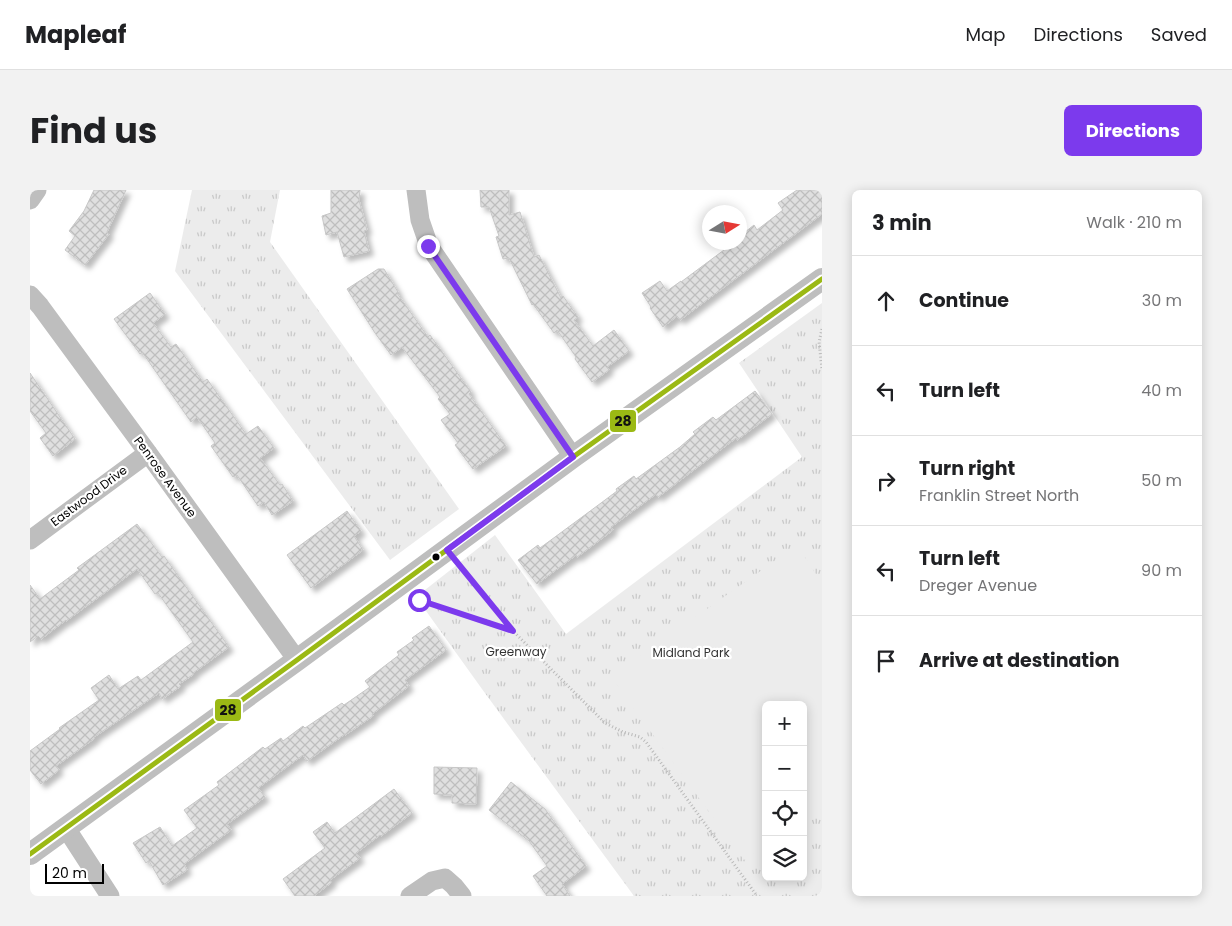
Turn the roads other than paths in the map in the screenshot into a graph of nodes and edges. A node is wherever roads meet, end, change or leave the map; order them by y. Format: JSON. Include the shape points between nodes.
{"nodes":[{"id":1,"x":37,"y":190,"type":"edge"},
{"id":2,"x":416,"y":190,"type":"edge"},
{"id":3,"x":30,"y":200,"type":"edge"},
{"id":4,"x":822,"y":278,"type":"edge"},
{"id":5,"x":30,"y":295,"type":"edge"},
{"id":6,"x":148,"y":453,"type":"junction"},
{"id":7,"x":573,"y":457,"type":"junction"},
{"id":8,"x":30,"y":540,"type":"edge"},
{"id":9,"x":297,"y":660,"type":"junction"},
{"id":10,"x":66,"y":828,"type":"junction"},
{"id":11,"x":30,"y":854,"type":"edge"},
{"id":12,"x":110,"y":896,"type":"edge"},
{"id":13,"x":410,"y":896,"type":"edge"},
{"id":14,"x":462,"y":896,"type":"edge"}],
"edges":[{"from":1,"to":3,"type":"street"},
{"from":2,"to":7,"type":"street","via":[[428,246]]},
{"from":4,"to":7,"type":"street"},
{"from":5,"to":6,"type":"street","name":"Penrose Avenue"},
{"from":6,"to":8,"type":"street","name":"Eastwood Drive"},
{"from":6,"to":9,"type":"street","name":"Penrose Avenue"},
{"from":7,"to":9,"type":"street"},
{"from":9,"to":10,"type":"street"},
{"from":10,"to":11,"type":"street"},
{"from":10,"to":12,"type":"street"},
{"from":13,"to":14,"type":"street","via":[[432,881],[445,878]]}]}
